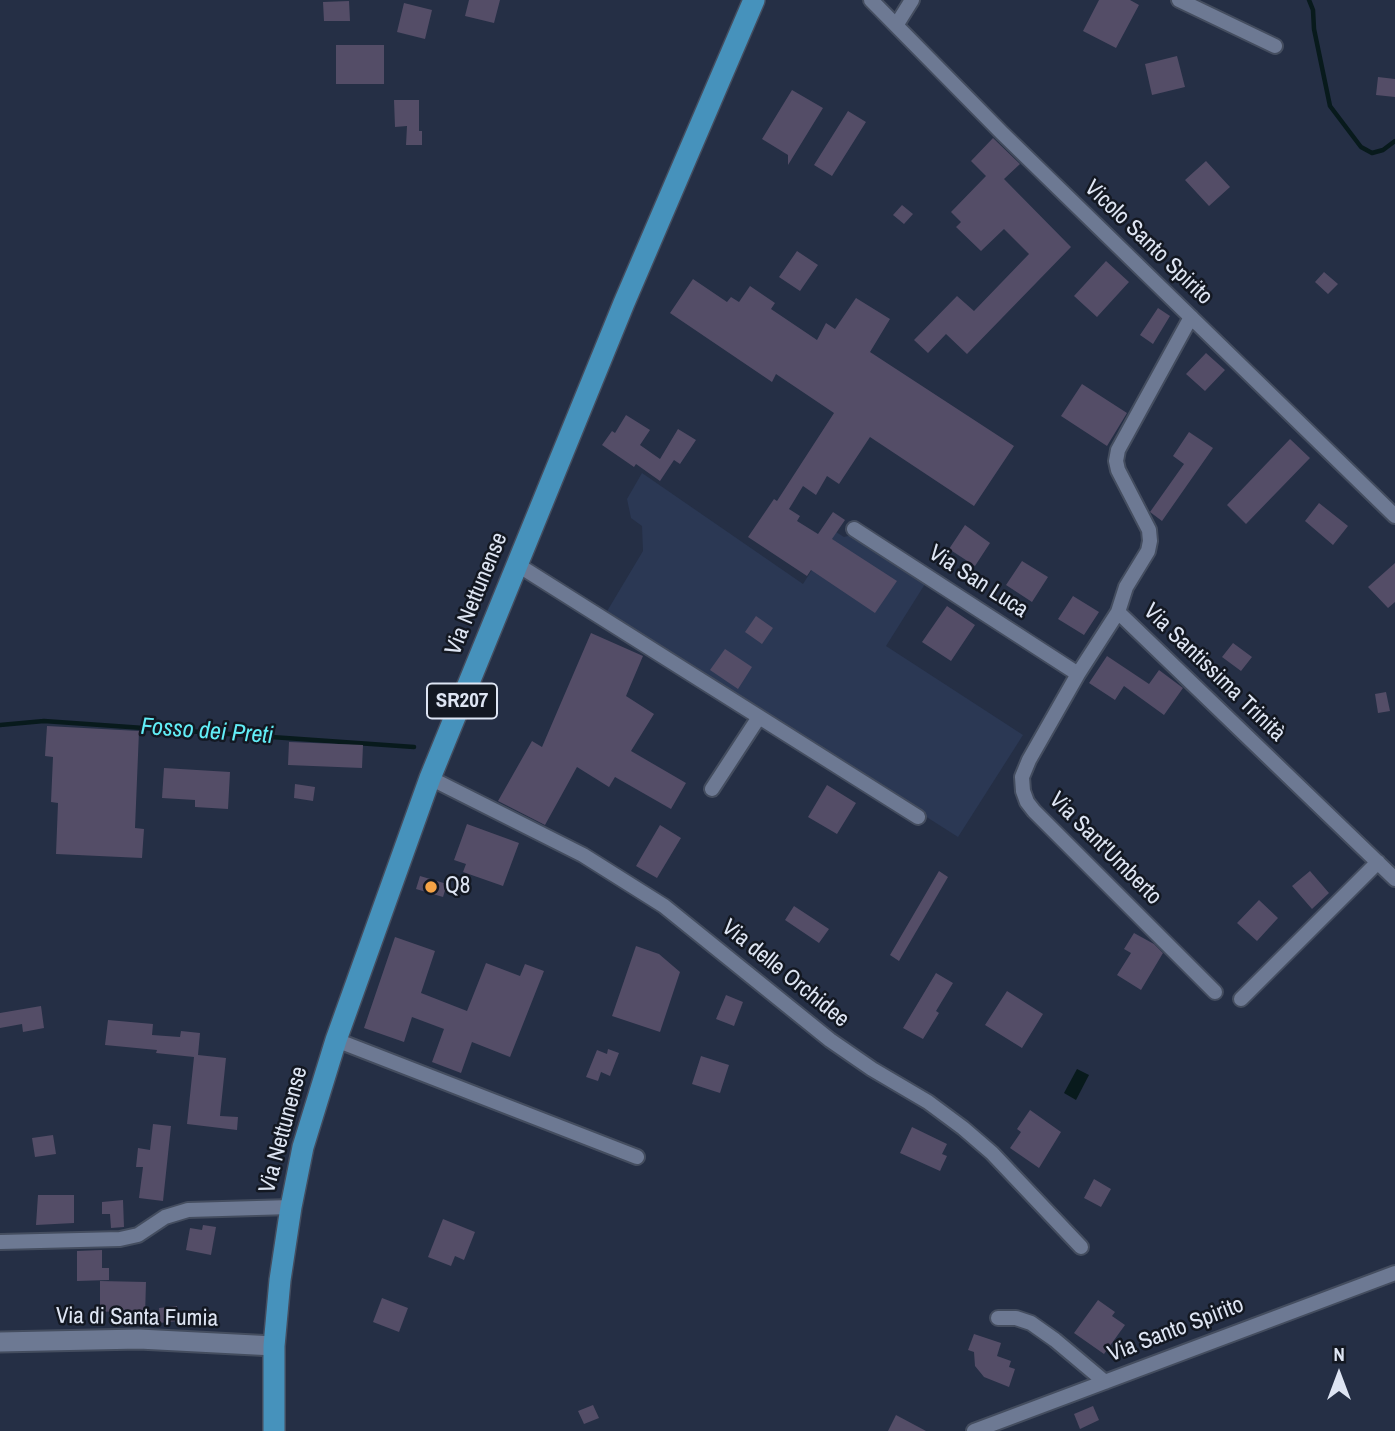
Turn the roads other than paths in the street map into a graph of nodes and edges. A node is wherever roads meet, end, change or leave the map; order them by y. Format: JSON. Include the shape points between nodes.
{"nodes":[{"id":1,"x":754,"y":0,"type":"edge"},
{"id":2,"x":871,"y":0,"type":"edge"},
{"id":3,"x":912,"y":0,"type":"edge"},
{"id":4,"x":1179,"y":0,"type":"edge"},
{"id":5,"x":897,"y":24,"type":"junction"},
{"id":6,"x":1275,"y":46,"type":"dead end"},
{"id":7,"x":1191,"y":317,"type":"junction"},
{"id":8,"x":1395,"y":516,"type":"edge"},
{"id":9,"x":854,"y":529,"type":"dead end"},
{"id":10,"x":518,"y":565,"type":"junction"},
{"id":11,"x":1118,"y":612,"type":"junction"},
{"id":12,"x":1078,"y":674,"type":"junction"},
{"id":13,"x":759,"y":717,"type":"junction"},
{"id":14,"x":430,"y":778,"type":"junction"},
{"id":15,"x":712,"y":789,"type":"dead end"},
{"id":16,"x":918,"y":817,"type":"dead end"},
{"id":17,"x":1378,"y":862,"type":"junction"},
{"id":18,"x":1395,"y":879,"type":"edge"},
{"id":19,"x":1215,"y":992,"type":"dead end"},
{"id":20,"x":1241,"y":999,"type":"dead end"},
{"id":21,"x":336,"y":1040,"type":"junction"},
{"id":22,"x":636,"y":1157,"type":"dead end"},
{"id":23,"x":291,"y":1207,"type":"junction"},
{"id":24,"x":0,"y":1242,"type":"edge"},
{"id":25,"x":1081,"y":1247,"type":"dead end"},
{"id":26,"x":1395,"y":1273,"type":"edge"},
{"id":27,"x":998,"y":1318,"type":"dead end"},
{"id":28,"x":0,"y":1342,"type":"edge"},
{"id":29,"x":274,"y":1346,"type":"junction"},
{"id":30,"x":1105,"y":1381,"type":"junction"},
{"id":31,"x":274,"y":1431,"type":"edge"},
{"id":32,"x":974,"y":1431,"type":"edge"}],
"edges":[{"from":1,"to":10,"type":"main road","name":"Via Nettunense","number":"SR207"},
{"from":2,"to":5,"type":"street","name":"Vicolo Santo Spirito"},
{"from":3,"to":5,"type":"street"},
{"from":4,"to":6,"type":"street"},
{"from":5,"to":7,"type":"street","name":"Vicolo Santo Spirito"},
{"from":7,"to":8,"type":"street","name":"Vicolo Santo Spirito"},
{"from":7,"to":11,"type":"street","name":"Via Santissima Trinità","via":[[1117,454],[1119,474],[1149,530],[1150,541]]},
{"from":9,"to":12,"type":"street","name":"Via San Luca"},
{"from":10,"to":13,"type":"street"},
{"from":10,"to":14,"type":"main road","name":"Via Nettunense","number":"SR207"},
{"from":11,"to":12,"type":"street","name":"Via Sant'Umberto"},
{"from":11,"to":17,"type":"street","name":"Via Santissima Trinità"},
{"from":12,"to":19,"type":"street","name":"Via Sant'Umberto","via":[[1026,765],[1024,796]]},
{"from":13,"to":15,"type":"street"},
{"from":13,"to":16,"type":"street"},
{"from":14,"to":21,"type":"main road","name":"Via Nettunense","number":"SR207"},
{"from":14,"to":25,"type":"street","name":"Via delle Orchidee","via":[[583,855],[664,906],[837,1045],[963,1128]]},
{"from":17,"to":18,"type":"street","name":"Via Santissima Trinità"},
{"from":17,"to":20,"type":"street"},
{"from":21,"to":22,"type":"street"},
{"from":21,"to":23,"type":"main road","name":"Via Nettunense","number":"SR207","via":[[303,1147]]},
{"from":23,"to":24,"type":"street","via":[[188,1210],[165,1217],[138,1235],[118,1239]]},
{"from":23,"to":29,"type":"main road","name":"Via Nettunense","number":"SR207"},
{"from":26,"to":30,"type":"street","name":"Via Santo Spirito"},
{"from":27,"to":30,"type":"street","via":[[1031,1323]]},
{"from":28,"to":29,"type":"street","name":"Via di Santa Fumia","via":[[139,1339]]},
{"from":29,"to":31,"type":"main road","name":"Via Nettunense","number":"SR207"},
{"from":30,"to":32,"type":"street","name":"Via Santo Spirito"}]}
